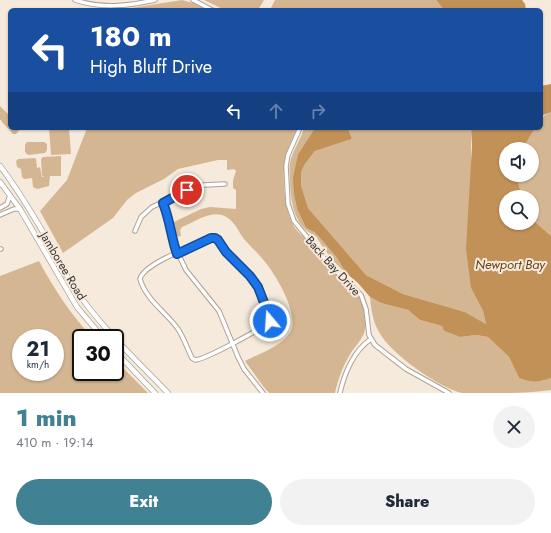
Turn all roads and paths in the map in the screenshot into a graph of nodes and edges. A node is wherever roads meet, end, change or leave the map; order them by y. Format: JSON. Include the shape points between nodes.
{"nodes":[{"id":1,"x":74,"y":0,"type":"edge"},
{"id":2,"x":155,"y":0,"type":"edge"},
{"id":3,"x":193,"y":0,"type":"edge"},
{"id":4,"x":208,"y":8,"type":"edge"},
{"id":5,"x":299,"y":130,"type":"edge"},
{"id":6,"x":0,"y":166,"type":"edge"},
{"id":7,"x":0,"y":182,"type":"edge"},
{"id":8,"x":225,"y":184,"type":"dead end"},
{"id":9,"x":10,"y":195,"type":"junction"},
{"id":10,"x":163,"y":203,"type":"junction"},
{"id":11,"x":0,"y":208,"type":"edge"},
{"id":12,"x":20,"y":209,"type":"junction"},
{"id":13,"x":2,"y":214,"type":"edge"},
{"id":14,"x":135,"y":231,"type":"dead end"},
{"id":15,"x":177,"y":254,"type":"junction"},
{"id":16,"x":95,"y":329,"type":"edge"},
{"id":17,"x":371,"y":339,"type":"junction"},
{"id":18,"x":232,"y":343,"type":"junction"},
{"id":19,"x":124,"y":360,"type":"edge"},
{"id":20,"x":155,"y":393,"type":"edge"},
{"id":21,"x":168,"y":393,"type":"edge"},
{"id":22,"x":263,"y":393,"type":"edge"},
{"id":23,"x":340,"y":393,"type":"edge"},
{"id":24,"x":449,"y":393,"type":"edge"}],
"edges":[{"from":1,"to":2,"type":"street","via":[[103,6],[138,4]]},
{"from":3,"to":4,"type":"street"},
{"from":5,"to":17,"type":"street","name":"Back Bay Drive","via":[[286,166],[289,211],[296,226],[361,295]]},
{"from":6,"to":21,"type":"main road","name":"Jamboree Road","via":[[29,208],[84,303]]},
{"from":7,"to":9,"type":"main road","name":"Jamboree Road"},
{"from":8,"to":10,"type":"street","via":[[195,187]]},
{"from":9,"to":11,"type":"street","via":[[7,204]]},
{"from":9,"to":12,"type":"main road","name":"Jamboree Road"},
{"from":10,"to":14,"type":"street","via":[[146,211]]},
{"from":10,"to":15,"type":"street"},
{"from":11,"to":13,"type":"street"},
{"from":12,"to":13,"type":"street"},
{"from":12,"to":16,"type":"main road","name":"Jamboree Road","via":[[76,307]]},
{"from":15,"to":18,"type":"street","via":[[190,276],[219,311]]},
{"from":15,"to":18,"type":"street","via":[[156,263],[144,272],[140,279],[146,291],[178,329],[192,358],[199,360]]},
{"from":15,"to":18,"type":"street","via":[[215,238],[258,287],[270,321]]},
{"from":17,"to":23,"type":"street","via":[[352,362]]},
{"from":17,"to":24,"type":"street","via":[[406,369]]},
{"from":18,"to":22,"type":"street","via":[[244,369]]},
{"from":19,"to":20,"type":"main road"}]}
